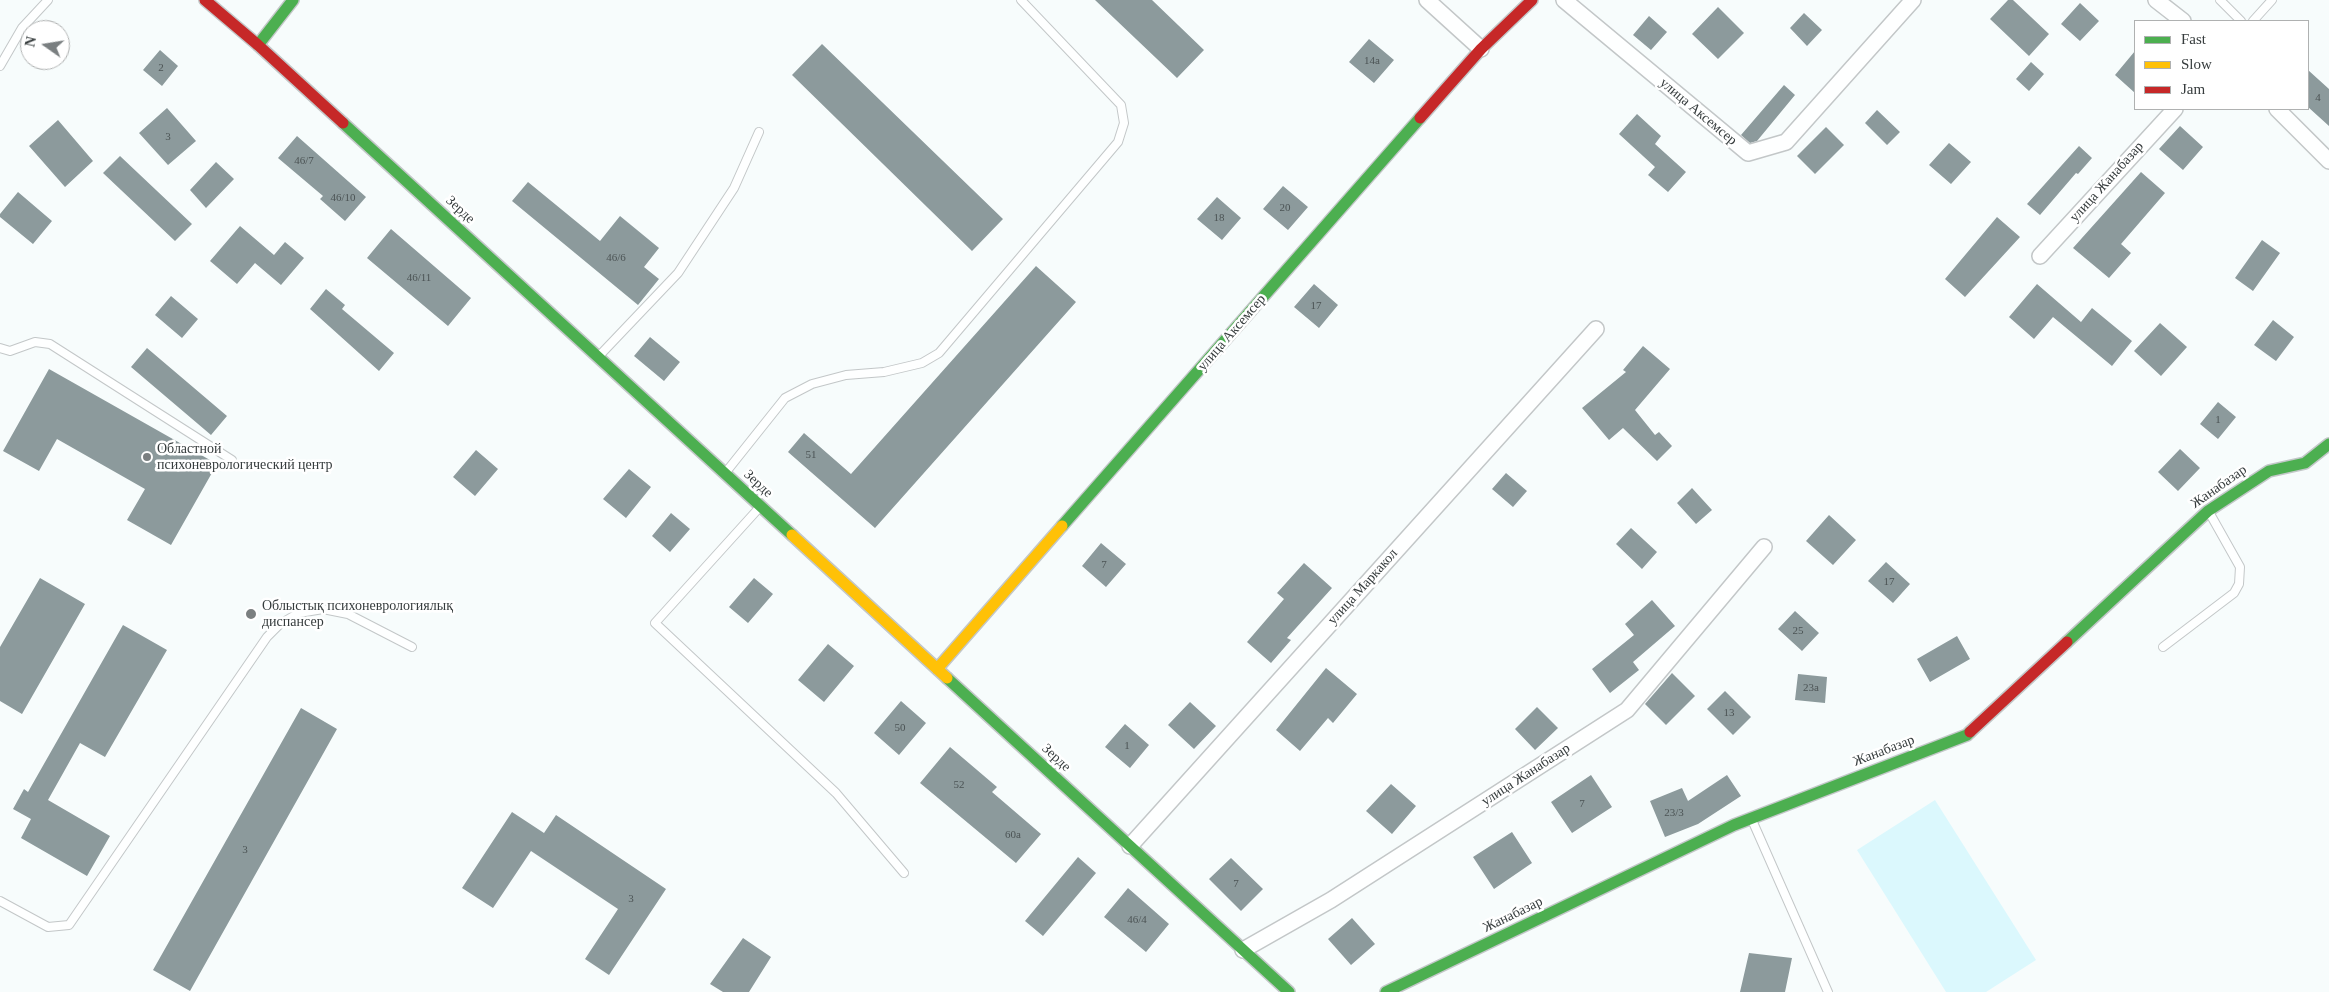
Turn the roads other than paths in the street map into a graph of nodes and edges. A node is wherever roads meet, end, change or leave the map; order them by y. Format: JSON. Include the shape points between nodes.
{"nodes":[{"id":1,"x":48,"y":0,"type":"edge"},
{"id":2,"x":205,"y":0,"type":"edge"},
{"id":3,"x":293,"y":0,"type":"edge"},
{"id":4,"x":1021,"y":0,"type":"edge"},
{"id":5,"x":1427,"y":0,"type":"edge"},
{"id":6,"x":1532,"y":0,"type":"edge"},
{"id":7,"x":1564,"y":0,"type":"edge"},
{"id":8,"x":1913,"y":0,"type":"edge"},
{"id":9,"x":2157,"y":0,"type":"edge"},
{"id":10,"x":2220,"y":0,"type":"edge"},
{"id":11,"x":2272,"y":0,"type":"edge"},
{"id":12,"x":2182,"y":20,"type":"edge"},
{"id":13,"x":2240,"y":20,"type":"edge"},
{"id":14,"x":2254,"y":20,"type":"edge"},
{"id":15,"x":258,"y":45,"type":"junction"},
{"id":16,"x":1481,"y":49,"type":"junction"},
{"id":17,"x":0,"y":66,"type":"edge"},
{"id":18,"x":2173,"y":110,"type":"edge"},
{"id":19,"x":2278,"y":110,"type":"edge"},
{"id":20,"x":759,"y":132,"type":"dead end"},
{"id":21,"x":2329,"y":161,"type":"edge"},
{"id":22,"x":2040,"y":256,"type":"dead end"},
{"id":23,"x":1596,"y":329,"type":"dead end"},
{"id":24,"x":0,"y":348,"type":"edge"},
{"id":25,"x":598,"y":358,"type":"junction"},
{"id":26,"x":2329,"y":444,"type":"edge"},
{"id":27,"x":232,"y":460,"type":"dead end"},
{"id":28,"x":724,"y":474,"type":"junction"},
{"id":29,"x":760,"y":507,"type":"junction"},
{"id":30,"x":2208,"y":511,"type":"junction"},
{"id":31,"x":1764,"y":547,"type":"dead end"},
{"id":32,"x":412,"y":646,"type":"dead end"},
{"id":33,"x":2163,"y":647,"type":"dead end"},
{"id":34,"x":937,"y":669,"type":"junction"},
{"id":35,"x":1751,"y":818,"type":"junction"},
{"id":36,"x":1130,"y":846,"type":"junction"},
{"id":37,"x":904,"y":873,"type":"dead end"},
{"id":38,"x":0,"y":901,"type":"edge"},
{"id":39,"x":1243,"y":950,"type":"junction"},
{"id":40,"x":1402,"y":989,"type":"edge"},
{"id":41,"x":1289,"y":992,"type":"edge"},
{"id":42,"x":1386,"y":992,"type":"edge"},
{"id":43,"x":1828,"y":992,"type":"edge"}],
"edges":[{"from":1,"to":17,"type":"lane","via":[[22,28]]},
{"from":2,"to":15,"type":"street","name":"Зерде"},
{"from":3,"to":15,"type":"street"},
{"from":4,"to":28,"type":"lane","via":[[1121,105],[1124,123],[1118,142],[939,353],[922,363],[812,384],[784,398]]},
{"from":5,"to":16,"type":"street"},
{"from":6,"to":16,"type":"street","name":"улица Аксемсер"},
{"from":7,"to":8,"type":"street","name":"улица Аксемсер","via":[[1748,153],[1786,142]]},
{"from":9,"to":12,"type":"street"},
{"from":10,"to":13,"type":"lane"},
{"from":11,"to":14,"type":"lane"},
{"from":15,"to":25,"type":"street","name":"Зерде"},
{"from":16,"to":34,"type":"street","name":"улица Аксемсер"},
{"from":18,"to":22,"type":"street","name":"улица Жанабазар"},
{"from":19,"to":21,"type":"street"},
{"from":20,"to":25,"type":"lane","via":[[734,188],[678,273]]},
{"from":23,"to":36,"type":"street","name":"улица Маркакол"},
{"from":24,"to":27,"type":"lane","via":[[10,351],[35,342],[50,344]]},
{"from":25,"to":28,"type":"street","name":"Зерде"},
{"from":26,"to":30,"type":"street","name":"Жанабазар","via":[[2305,463],[2269,471]]},
{"from":28,"to":29,"type":"street","name":"Зерде"},
{"from":29,"to":34,"type":"street","name":"Зерде"},
{"from":29,"to":37,"type":"lane","via":[[655,623],[836,793]]},
{"from":30,"to":33,"type":"lane","via":[[2240,567],[2239,584],[2234,593]]},
{"from":30,"to":35,"type":"street","name":"Жанабазар","via":[[1966,735]]},
{"from":31,"to":39,"type":"street","name":"улица Жанабазар","via":[[1628,710],[1348,889]]},
{"from":32,"to":38,"type":"lane","via":[[348,614],[323,609],[299,613],[280,624],[267,637],[69,925],[48,927]]},
{"from":34,"to":36,"type":"street","name":"Зерде"},
{"from":35,"to":40,"type":"street","name":"Жанабазар"},
{"from":35,"to":43,"type":"lane"},
{"from":36,"to":39,"type":"street","name":"Зерде"},
{"from":39,"to":41,"type":"street","name":"Зерде"},
{"from":40,"to":42,"type":"street","name":"Жанабазар"}]}
